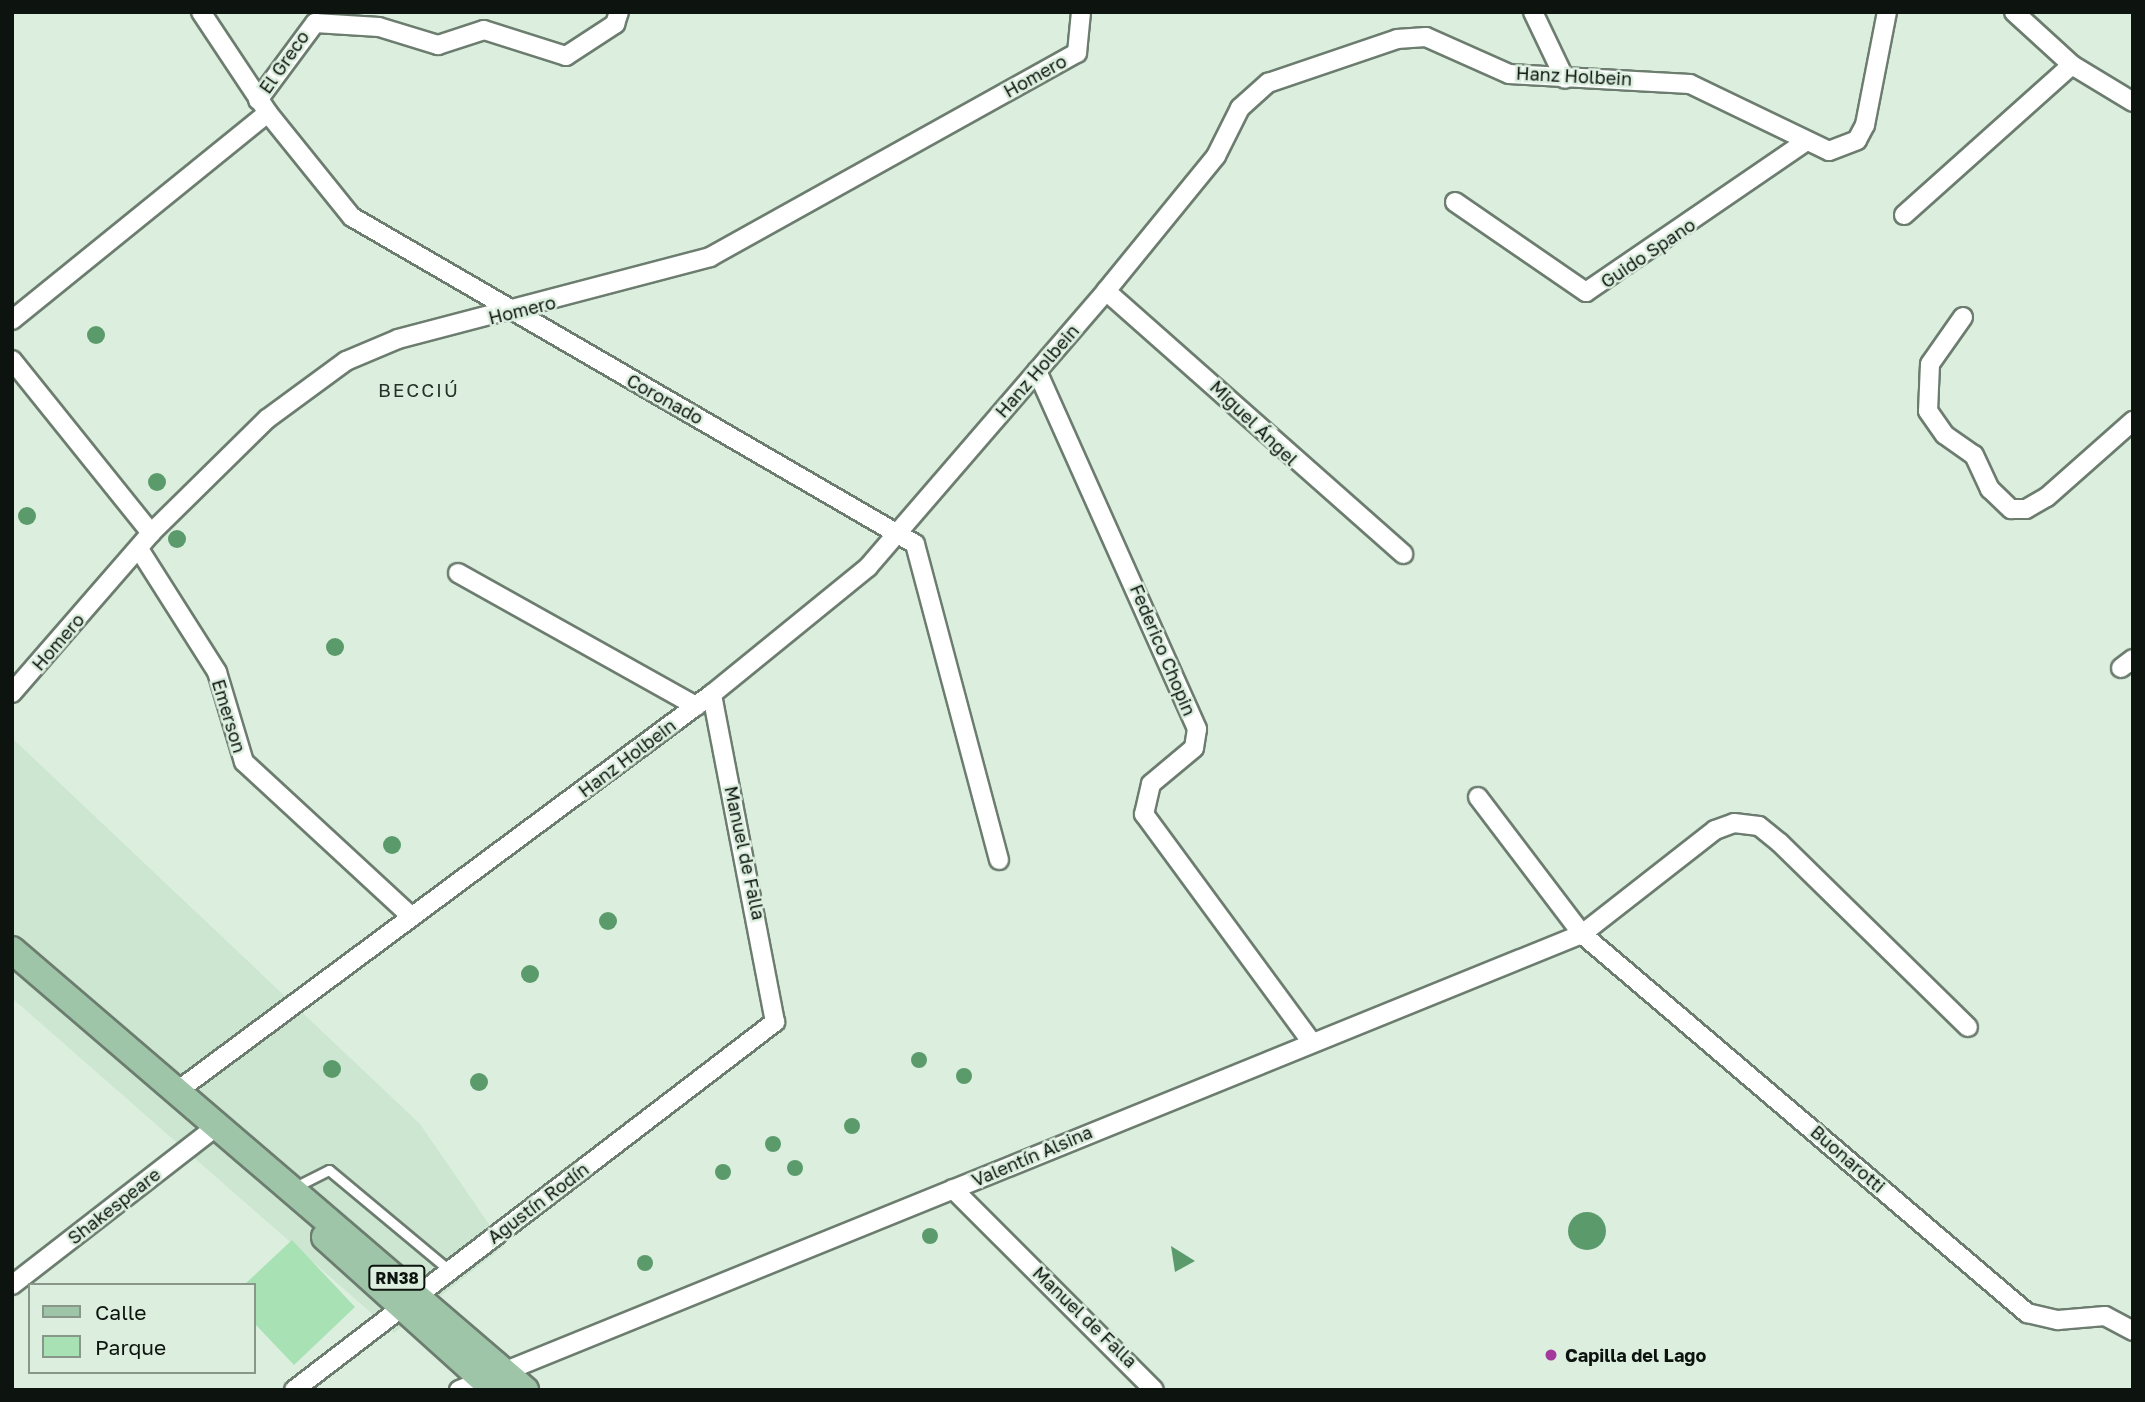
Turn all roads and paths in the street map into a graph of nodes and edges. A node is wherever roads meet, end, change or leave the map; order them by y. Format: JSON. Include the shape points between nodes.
{"nodes":[{"id":1,"x":201,"y":12,"type":"edge"},
{"id":2,"x":619,"y":12,"type":"edge"},
{"id":3,"x":1081,"y":12,"type":"edge"},
{"id":4,"x":1533,"y":12,"type":"edge"},
{"id":5,"x":1887,"y":12,"type":"edge"},
{"id":6,"x":2014,"y":12,"type":"edge"},
{"id":7,"x":2072,"y":65,"type":"junction"},
{"id":8,"x":1565,"y":79,"type":"junction"},
{"id":9,"x":2133,"y":102,"type":"edge"},
{"id":10,"x":263,"y":106,"type":"junction"},
{"id":11,"x":1804,"y":143,"type":"junction"},
{"id":12,"x":1455,"y":202,"type":"dead end"},
{"id":13,"x":1904,"y":215,"type":"dead end"},
{"id":14,"x":1106,"y":291,"type":"junction"},
{"id":15,"x":513,"y":313,"type":"junction"},
{"id":16,"x":1963,"y":317,"type":"dead end"},
{"id":17,"x":12,"y":320,"type":"edge"},
{"id":18,"x":12,"y":360,"type":"edge"},
{"id":19,"x":1037,"y":371,"type":"junction"},
{"id":20,"x":2133,"y":421,"type":"edge"},
{"id":21,"x":899,"y":531,"type":"junction"},
{"id":22,"x":151,"y":533,"type":"junction"},
{"id":23,"x":139,"y":549,"type":"junction"},
{"id":24,"x":1403,"y":554,"type":"dead end"},
{"id":25,"x":458,"y":573,"type":"dead end"},
{"id":26,"x":12,"y":693,"type":"edge"},
{"id":27,"x":712,"y":694,"type":"junction"},
{"id":28,"x":696,"y":706,"type":"junction"},
{"id":29,"x":1478,"y":797,"type":"dead end"},
{"id":30,"x":999,"y":860,"type":"dead end"},
{"id":31,"x":411,"y":916,"type":"junction"},
{"id":32,"x":1582,"y":934,"type":"junction"},
{"id":33,"x":12,"y":950,"type":"edge"},
{"id":34,"x":777,"y":1013,"type":"joint"},
{"id":35,"x":1968,"y":1027,"type":"dead end"},
{"id":36,"x":1310,"y":1040,"type":"junction"},
{"id":37,"x":176,"y":1092,"type":"junction"},
{"id":38,"x":216,"y":1127,"type":"junction"},
{"id":39,"x":266,"y":1171,"type":"junction"},
{"id":40,"x":291,"y":1189,"type":"junction"},
{"id":41,"x":953,"y":1189,"type":"junction"},
{"id":42,"x":449,"y":1270,"type":"junction"},
{"id":43,"x":12,"y":1285,"type":"edge"},
{"id":44,"x":410,"y":1308,"type":"junction"},
{"id":45,"x":2133,"y":1331,"type":"edge"},
{"id":46,"x":490,"y":1384,"type":"edge"},
{"id":47,"x":294,"y":1390,"type":"edge"},
{"id":48,"x":525,"y":1390,"type":"edge"},
{"id":49,"x":1154,"y":1390,"type":"edge"}],
"edges":[{"from":1,"to":10,"type":"street","name":"Coronado"},
{"from":2,"to":10,"type":"street","name":"El Greco","via":[[615,24],[566,56],[484,30],[438,46],[379,27],[315,23]]},
{"from":3,"to":15,"type":"street","name":"Homero","via":[[1077,53],[732,246],[679,269]]},
{"from":4,"to":8,"type":"street"},
{"from":5,"to":11,"type":"street","via":[[1857,140],[1829,151]]},
{"from":6,"to":7,"type":"street"},
{"from":7,"to":9,"type":"street"},
{"from":7,"to":13,"type":"street"},
{"from":8,"to":11,"type":"street","name":"Hanz Holbein","via":[[1690,83],[1779,122]]},
{"from":8,"to":14,"type":"street","name":"Hanz Holbein","via":[[1494,70],[1440,41],[1414,36],[1268,83],[1240,108],[1216,156]]},
{"from":10,"to":15,"type":"street","name":"Coronado","via":[[352,217]]},
{"from":10,"to":17,"type":"street","name":"El Greco"},
{"from":11,"to":12,"type":"street","name":"Guido Spano","via":[[1586,292]]},
{"from":14,"to":19,"type":"street","name":"Hanz Holbein"},
{"from":14,"to":24,"type":"street","name":"Miguel Ángel"},
{"from":15,"to":21,"type":"street","name":"Coronado"},
{"from":15,"to":22,"type":"street","name":"Homero","via":[[398,339],[346,361],[267,419]]},
{"from":16,"to":20,"type":"street","via":[[1930,364],[1928,411],[1945,435],[1974,455],[1990,489],[2011,509],[2026,509],[2047,497]]},
{"from":18,"to":22,"type":"street"},
{"from":19,"to":21,"type":"street","name":"Hanz Holbein"},
{"from":19,"to":36,"type":"street","name":"Federico Chopin","via":[[1197,729],[1195,748],[1151,784],[1144,814]]},
{"from":21,"to":27,"type":"street","name":"Hanz Holbein","via":[[854,579]]},
{"from":21,"to":30,"type":"street","name":"Coronado","via":[[924,559]]},
{"from":22,"to":23,"type":"street","name":"Homero"},
{"from":23,"to":26,"type":"street","name":"Homero"},
{"from":23,"to":31,"type":"street","name":"Emerson","via":[[217,673],[244,762]]},
{"from":25,"to":28,"type":"street"},
{"from":27,"to":28,"type":"street","name":"Hanz Holbein"},
{"from":27,"to":34,"type":"street","name":"Manuel de Falla"},
{"from":28,"to":31,"type":"street","name":"Hanz Holbein"},
{"from":29,"to":32,"type":"street"},
{"from":31,"to":37,"type":"street","name":"Hanz Holbein"},
{"from":32,"to":35,"type":"street","name":"Valentín Alsina","via":[[1715,830],[1747,822],[1780,843]]},
{"from":32,"to":36,"type":"street","name":"Valentín Alsina"},
{"from":32,"to":45,"type":"street","name":"Buonarotti","via":[[2027,1313],[2058,1320],[2105,1316]]},
{"from":33,"to":37,"type":"main road","number":"RN38"},
{"from":34,"to":42,"type":"street","name":"Agustín Rodín","via":[[769,1030]]},
{"from":36,"to":41,"type":"street","name":"Valentín Alsina"},
{"from":37,"to":38,"type":"main road","number":"RN38"},
{"from":38,"to":39,"type":"main road","number":"RN38"},
{"from":38,"to":43,"type":"street","name":"Shakespeare"},
{"from":39,"to":40,"type":"main road","number":"RN38"},
{"from":39,"to":44,"type":"main road","number":"RN38","via":[[300,1215]]},
{"from":40,"to":42,"type":"lane","via":[[329,1170]]},
{"from":40,"to":44,"type":"main road","number":"RN38"},
{"from":41,"to":46,"type":"street","name":"Valentín Alsina"},
{"from":41,"to":49,"type":"street","name":"Manuel de Falla"},
{"from":42,"to":44,"type":"street","name":"Agustín Rodín"},
{"from":44,"to":46,"type":"main road","number":"RN38"},
{"from":44,"to":47,"type":"street","name":"Agustín Rodín"},
{"from":46,"to":48,"type":"main road","number":"RN38"}]}
